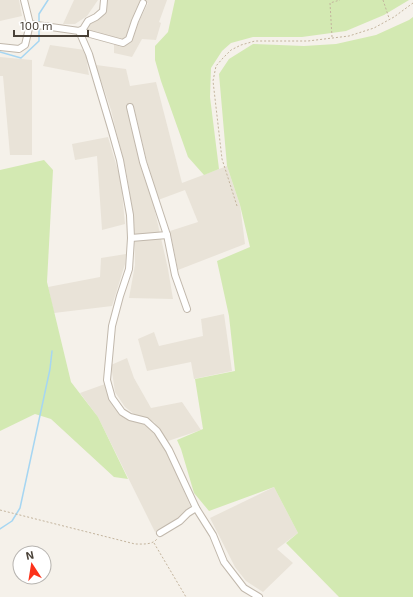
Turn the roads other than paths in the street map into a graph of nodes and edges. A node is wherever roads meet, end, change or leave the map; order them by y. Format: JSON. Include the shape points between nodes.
{"nodes":[{"id":1,"x":24,"y":0,"type":"edge"},
{"id":2,"x":104,"y":0,"type":"edge"},
{"id":3,"x":144,"y":3,"type":"dead end"},
{"id":4,"x":30,"y":24,"type":"junction"},
{"id":5,"x":79,"y":31,"type":"junction"},
{"id":6,"x":0,"y":47,"type":"edge"},
{"id":7,"x":130,"y":107,"type":"dead end"},
{"id":8,"x":167,"y":235,"type":"junction"},
{"id":9,"x":131,"y":238,"type":"junction"},
{"id":10,"x":187,"y":309,"type":"dead end"},
{"id":11,"x":196,"y":508,"type":"junction"},
{"id":12,"x":160,"y":533,"type":"dead end"},
{"id":13,"x":259,"y":597,"type":"edge"}],
"edges":[{"from":1,"to":4,"type":"street"},
{"from":2,"to":5,"type":"street","via":[[102,11]]},
{"from":3,"to":5,"type":"street","via":[[129,39],[123,42]]},
{"from":4,"to":5,"type":"street"},
{"from":4,"to":6,"type":"street","via":[[25,45],[18,49]]},
{"from":5,"to":9,"type":"street","via":[[89,54],[120,160],[130,215]]},
{"from":7,"to":8,"type":"street","via":[[143,162]]},
{"from":8,"to":9,"type":"street"},
{"from":8,"to":10,"type":"street","via":[[175,275]]},
{"from":9,"to":11,"type":"street","via":[[129,268],[112,326],[107,380],[112,398],[122,412],[146,421],[157,431],[169,450]]},
{"from":11,"to":12,"type":"street"},
{"from":11,"to":13,"type":"street","via":[[213,536],[224,562],[244,588]]}]}
